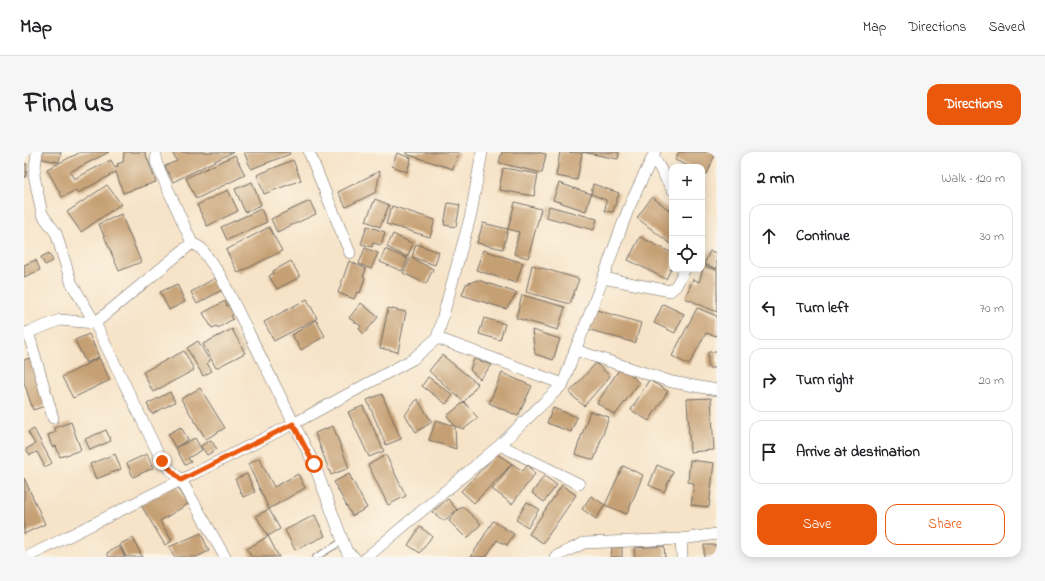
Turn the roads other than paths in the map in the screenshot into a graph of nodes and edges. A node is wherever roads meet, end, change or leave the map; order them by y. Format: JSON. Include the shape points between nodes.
{"nodes":[{"id":1,"x":37,"y":152,"type":"edge"},
{"id":2,"x":156,"y":152,"type":"edge"},
{"id":3,"x":309,"y":152,"type":"edge"},
{"id":4,"x":482,"y":152,"type":"edge"},
{"id":5,"x":654,"y":154,"type":"edge"},
{"id":6,"x":669,"y":183,"type":"edge"},
{"id":7,"x":192,"y":243,"type":"junction"},
{"id":8,"x":350,"y":253,"type":"dead end"},
{"id":9,"x":683,"y":272,"type":"edge"},
{"id":10,"x":602,"y":278,"type":"junction"},
{"id":11,"x":95,"y":323,"type":"junction"},
{"id":12,"x":26,"y":333,"type":"edge"},
{"id":13,"x":437,"y":338,"type":"junction"},
{"id":14,"x":575,"y":350,"type":"junction"},
{"id":15,"x":563,"y":384,"type":"junction"},
{"id":16,"x":717,"y":390,"type":"edge"},
{"id":17,"x":53,"y":418,"type":"dead end"},
{"id":18,"x":293,"y":424,"type":"junction"},
{"id":19,"x":500,"y":445,"type":"junction"},
{"id":20,"x":181,"y":480,"type":"junction"},
{"id":21,"x":579,"y":484,"type":"dead end"},
{"id":22,"x":717,"y":534,"type":"edge"},
{"id":23,"x":681,"y":539,"type":"junction"},
{"id":24,"x":343,"y":541,"type":"junction"},
{"id":25,"x":28,"y":557,"type":"edge"},
{"id":26,"x":225,"y":557,"type":"edge"},
{"id":27,"x":316,"y":557,"type":"edge"},
{"id":28,"x":354,"y":557,"type":"edge"},
{"id":29,"x":367,"y":557,"type":"edge"},
{"id":30,"x":555,"y":557,"type":"edge"},
{"id":31,"x":682,"y":557,"type":"edge"}],
"edges":[{"from":1,"to":11,"type":"street","via":[[34,175],[42,214],[56,233],[71,282]]},
{"from":2,"to":7,"type":"street","via":[[156,162]]},
{"from":3,"to":8,"type":"street"},
{"from":4,"to":13,"type":"street","via":[[470,214]]},
{"from":5,"to":6,"type":"street"},
{"from":5,"to":10,"type":"street"},
{"from":7,"to":11,"type":"street"},
{"from":7,"to":18,"type":"street","via":[[201,248],[220,275]]},
{"from":9,"to":10,"type":"street","via":[[676,286],[670,291]]},
{"from":10,"to":14,"type":"street","via":[[594,309]]},
{"from":11,"to":12,"type":"street","via":[[60,320]]},
{"from":11,"to":20,"type":"street","via":[[162,461]]},
{"from":12,"to":17,"type":"street"},
{"from":13,"to":15,"type":"street"},
{"from":13,"to":18,"type":"street","via":[[413,359]]},
{"from":14,"to":15,"type":"street"},
{"from":14,"to":16,"type":"street","via":[[672,382]]},
{"from":15,"to":19,"type":"street"},
{"from":18,"to":20,"type":"street"},
{"from":18,"to":24,"type":"street","via":[[314,464]]},
{"from":19,"to":21,"type":"street"},
{"from":19,"to":29,"type":"street"},
{"from":20,"to":25,"type":"street"},
{"from":20,"to":26,"type":"street"},
{"from":22,"to":23,"type":"street"},
{"from":23,"to":30,"type":"street","via":[[584,544]]},
{"from":23,"to":31,"type":"street"},
{"from":24,"to":27,"type":"lane"},
{"from":24,"to":28,"type":"street","via":[[347,552]]}]}
